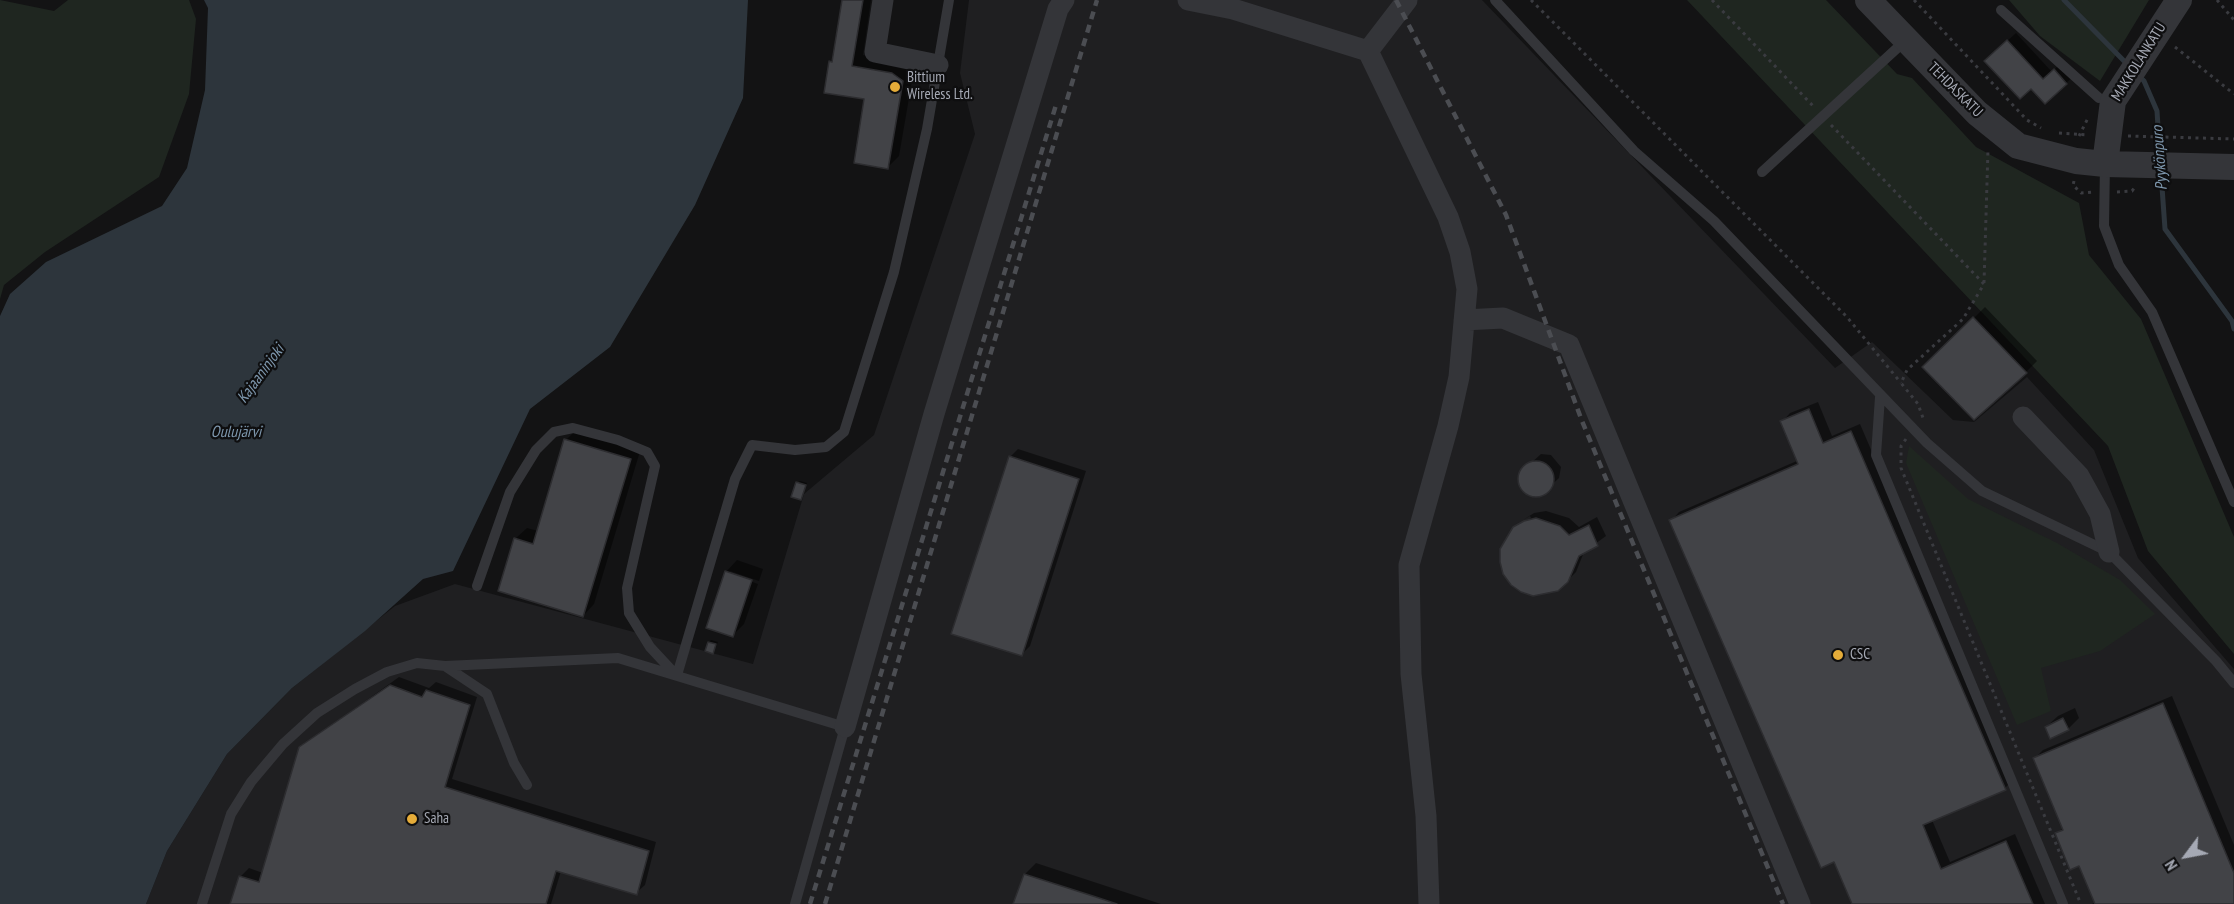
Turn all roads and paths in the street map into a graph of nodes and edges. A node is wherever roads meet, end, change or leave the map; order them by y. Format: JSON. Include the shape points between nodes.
{"nodes":[{"id":1,"x":883,"y":0,"type":"edge"},
{"id":2,"x":949,"y":0,"type":"edge"},
{"id":3,"x":1064,"y":0,"type":"edge"},
{"id":4,"x":1188,"y":0,"type":"edge"},
{"id":5,"x":1407,"y":0,"type":"edge"},
{"id":6,"x":1495,"y":0,"type":"edge"},
{"id":7,"x":1531,"y":0,"type":"edge"},
{"id":8,"x":1868,"y":0,"type":"edge"},
{"id":9,"x":1914,"y":0,"type":"edge"},
{"id":10,"x":2179,"y":0,"type":"edge"},
{"id":11,"x":2217,"y":0,"type":"edge"},
{"id":12,"x":2001,"y":10,"type":"dead end"},
{"id":13,"x":2234,"y":20,"type":"edge"},
{"id":14,"x":2157,"y":33,"type":"junction"},
{"id":15,"x":1906,"y":40,"type":"junction"},
{"id":16,"x":1368,"y":51,"type":"junction"},
{"id":17,"x":938,"y":64,"type":"junction"},
{"id":18,"x":2234,"y":94,"type":"edge"},
{"id":19,"x":2099,"y":98,"type":"dead end"},
{"id":20,"x":2046,"y":130,"type":"dead end"},
{"id":21,"x":2109,"y":135,"type":"junction"},
{"id":22,"x":2234,"y":140,"type":"edge"},
{"id":23,"x":2056,"y":145,"type":"junction"},
{"id":24,"x":1988,"y":147,"type":"dead end"},
{"id":25,"x":2105,"y":164,"type":"junction"},
{"id":26,"x":2234,"y":167,"type":"edge"},
{"id":27,"x":1762,"y":172,"type":"dead end"},
{"id":28,"x":1984,"y":284,"type":"dead end"},
{"id":29,"x":1464,"y":320,"type":"junction"},
{"id":30,"x":1901,"y":383,"type":"dead end"},
{"id":31,"x":1880,"y":397,"type":"junction"},
{"id":32,"x":2023,"y":417,"type":"dead end"},
{"id":33,"x":2234,"y":502,"type":"edge"},
{"id":34,"x":2109,"y":552,"type":"junction"},
{"id":35,"x":477,"y":586,"type":"dead end"},
{"id":36,"x":445,"y":666,"type":"junction"},
{"id":37,"x":677,"y":675,"type":"junction"},
{"id":38,"x":2234,"y":683,"type":"edge"},
{"id":39,"x":845,"y":727,"type":"junction"},
{"id":40,"x":527,"y":785,"type":"dead end"},
{"id":41,"x":202,"y":904,"type":"edge"},
{"id":42,"x":795,"y":904,"type":"edge"},
{"id":43,"x":1429,"y":904,"type":"edge"},
{"id":44,"x":1800,"y":904,"type":"edge"},
{"id":45,"x":2063,"y":904,"type":"edge"}],
"edges":[{"from":1,"to":17,"type":"street","via":[[875,52]]},
{"from":2,"to":17,"type":"lane"},
{"from":3,"to":39,"type":"street","via":[[1058,9],[934,414]]},
{"from":4,"to":16,"type":"street","via":[[1233,9]]},
{"from":5,"to":16,"type":"street"},
{"from":6,"to":31,"type":"lane","via":[[1634,151],[1714,221]]},
{"from":7,"to":30,"type":"path","via":[[1847,317]]},
{"from":8,"to":15,"type":"street","name":"TEHDASKATU"},
{"from":9,"to":20,"type":"path","via":[[2027,120]]},
{"from":10,"to":14,"type":"street","name":"MAKKOLANKATU"},
{"from":11,"to":13,"type":"path"},
{"from":12,"to":19,"type":"lane"},
{"from":14,"to":18,"type":"path"},
{"from":14,"to":21,"type":"street","name":"MAKKOLANKATU","via":[[2113,101]]},
{"from":15,"to":23,"type":"street","name":"TEHDASKATU","via":[[1977,113],[2018,146]]},
{"from":15,"to":27,"type":"lane"},
{"from":16,"to":29,"type":"street","via":[[1448,217],[1467,289]]},
{"from":17,"to":37,"type":"lane","via":[[894,272],[844,432],[826,447],[795,450],[752,445],[735,479]]},
{"from":21,"to":22,"type":"path"},
{"from":21,"to":23,"type":"path"},
{"from":21,"to":25,"type":"street","name":"MAKKOLANKATU"},
{"from":23,"to":25,"type":"street","name":"TEHDASKATU"},
{"from":24,"to":28,"type":"path"},
{"from":25,"to":26,"type":"street","name":"TEHDASKATU"},
{"from":25,"to":33,"type":"lane","via":[[2104,226],[2119,265],[2152,312]]},
{"from":29,"to":43,"type":"street","via":[[1459,376],[1448,426],[1409,565],[1411,674],[1426,816]]},
{"from":29,"to":44,"type":"street","via":[[1503,318],[1569,345]]},
{"from":31,"to":34,"type":"lane","via":[[1982,491]]},
{"from":31,"to":45,"type":"lane","via":[[1876,455]]},
{"from":32,"to":34,"type":"street","via":[[2079,476],[2100,514]]},
{"from":34,"to":38,"type":"lane"},
{"from":35,"to":37,"type":"lane","via":[[510,492],[536,450],[554,432],[573,428],[647,452],[655,466],[627,588],[629,613],[650,647]]},
{"from":36,"to":37,"type":"lane","via":[[618,658]]},
{"from":36,"to":40,"type":"lane","via":[[487,693],[514,763]]},
{"from":36,"to":41,"type":"lane","via":[[417,663],[387,672],[317,714],[283,744],[251,782],[231,814]]},
{"from":37,"to":39,"type":"lane"},
{"from":39,"to":42,"type":"lane"}]}
